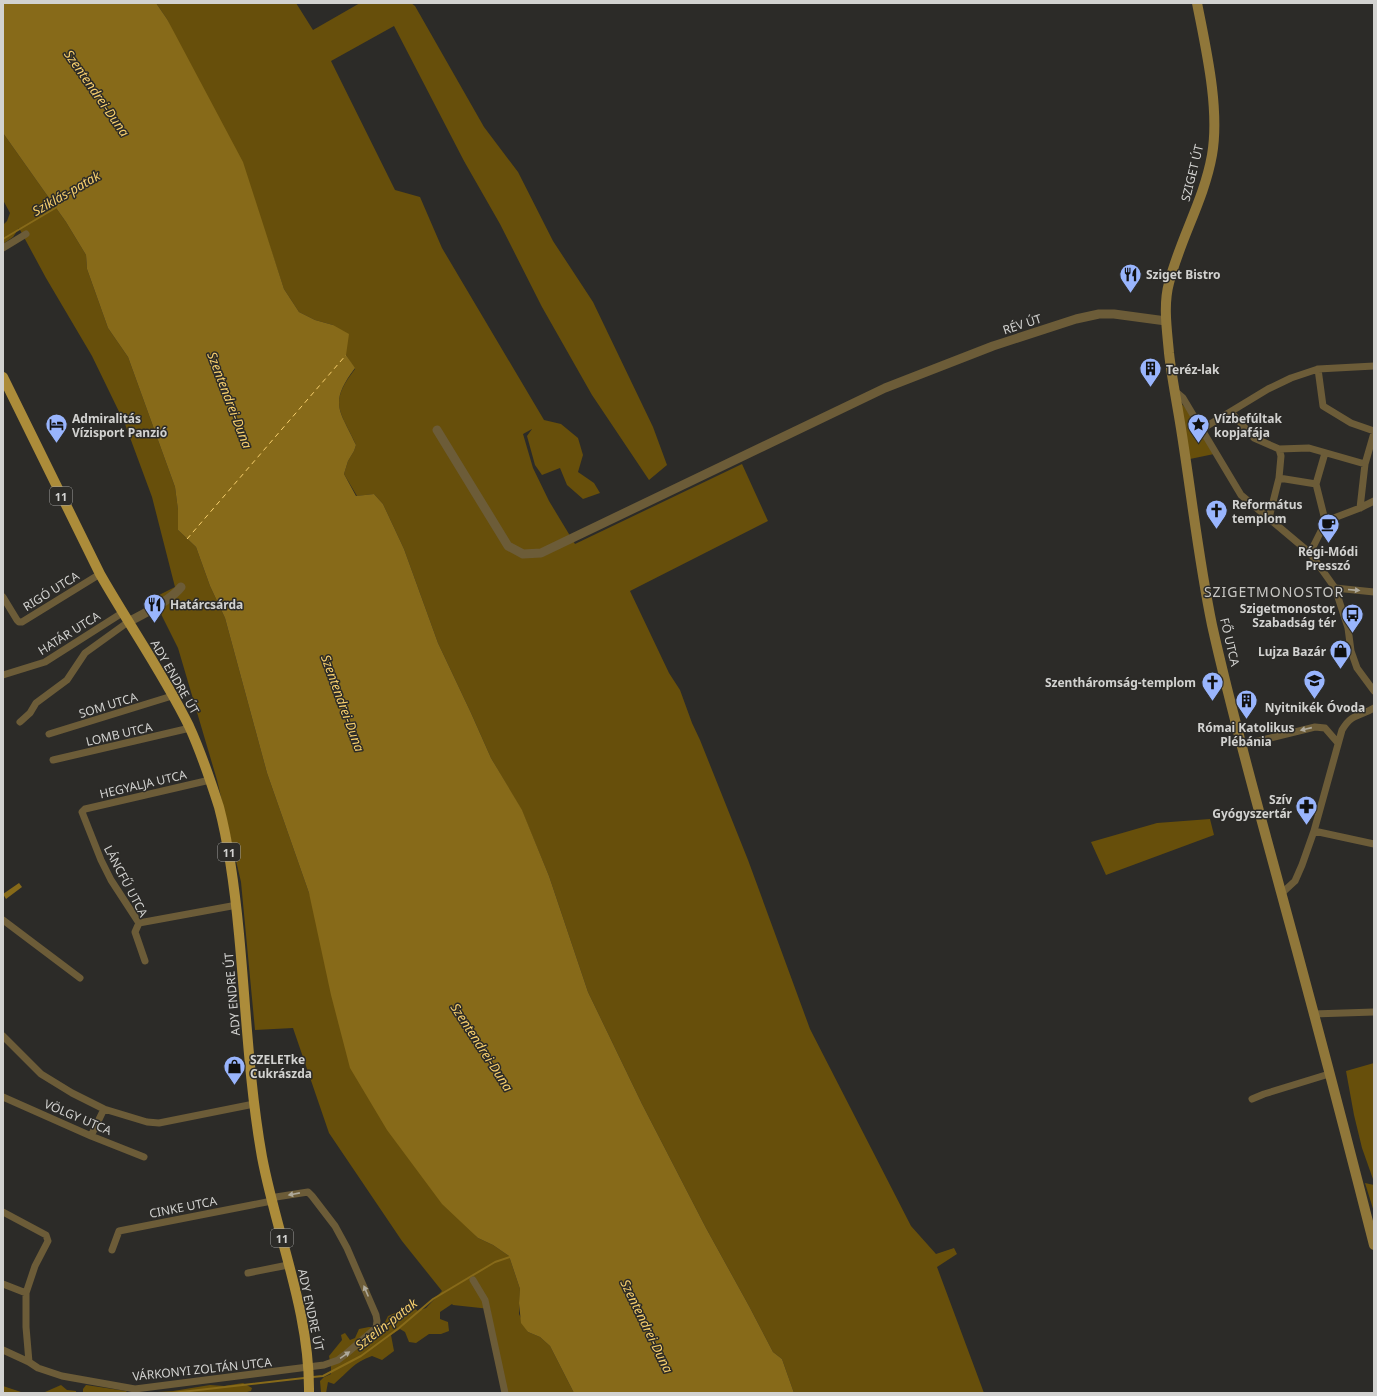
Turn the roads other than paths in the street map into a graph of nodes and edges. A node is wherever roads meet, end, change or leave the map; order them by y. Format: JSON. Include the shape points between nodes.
{"nodes":[{"id":1,"x":1197,"y":3,"type":"edge"},
{"id":2,"x":26,"y":234,"type":"dead end"},
{"id":3,"x":3,"y":248,"type":"edge"},
{"id":4,"x":1166,"y":321,"type":"junction"},
{"id":5,"x":1374,"y":366,"type":"edge"},
{"id":6,"x":1318,"y":369,"type":"junction"},
{"id":7,"x":3,"y":377,"type":"edge"},
{"id":8,"x":1176,"y":392,"type":"junction"},
{"id":9,"x":1231,"y":412,"type":"junction"},
{"id":10,"x":1202,"y":429,"type":"junction"},
{"id":11,"x":437,"y":430,"type":"dead end"},
{"id":12,"x":1374,"y":432,"type":"edge"},
{"id":13,"x":1279,"y":448,"type":"junction"},
{"id":14,"x":1325,"y":453,"type":"junction"},
{"id":15,"x":1365,"y":464,"type":"junction"},
{"id":16,"x":1279,"y":478,"type":"junction"},
{"id":17,"x":1316,"y":484,"type":"junction"},
{"id":18,"x":1374,"y":501,"type":"edge"},
{"id":19,"x":1360,"y":508,"type":"junction"},
{"id":20,"x":1269,"y":518,"type":"junction"},
{"id":21,"x":1326,"y":521,"type":"junction"},
{"id":22,"x":1310,"y":553,"type":"junction"},
{"id":23,"x":100,"y":574,"type":"junction"},
{"id":24,"x":181,"y":587,"type":"dead end"},
{"id":25,"x":1335,"y":588,"type":"junction"},
{"id":26,"x":1374,"y":592,"type":"edge"},
{"id":27,"x":3,"y":597,"type":"edge"},
{"id":28,"x":125,"y":617,"type":"junction"},
{"id":29,"x":3,"y":675,"type":"edge"},
{"id":30,"x":1374,"y":691,"type":"edge"},
{"id":31,"x":172,"y":696,"type":"junction"},
{"id":32,"x":1374,"y":708,"type":"edge"},
{"id":33,"x":20,"y":722,"type":"dead end"},
{"id":34,"x":190,"y":728,"type":"junction"},
{"id":35,"x":50,"y":734,"type":"dead end"},
{"id":36,"x":1338,"y":742,"type":"junction"},
{"id":37,"x":1242,"y":745,"type":"junction"},
{"id":38,"x":54,"y":760,"type":"dead end"},
{"id":39,"x":210,"y":780,"type":"junction"},
{"id":40,"x":82,"y":812,"type":"joint"},
{"id":41,"x":1314,"y":831,"type":"junction"},
{"id":42,"x":1374,"y":844,"type":"edge"},
{"id":43,"x":1282,"y":893,"type":"junction"},
{"id":44,"x":237,"y":905,"type":"junction"},
{"id":45,"x":3,"y":920,"type":"edge"},
{"id":46,"x":139,"y":923,"type":"junction"},
{"id":47,"x":145,"y":961,"type":"dead end"},
{"id":48,"x":80,"y":978,"type":"dead end"},
{"id":49,"x":1374,"y":1012,"type":"edge"},
{"id":50,"x":1313,"y":1014,"type":"junction"},
{"id":51,"x":3,"y":1036,"type":"edge"},
{"id":52,"x":1330,"y":1074,"type":"junction"},
{"id":53,"x":3,"y":1097,"type":"edge"},
{"id":54,"x":1252,"y":1099,"type":"dead end"},
{"id":55,"x":254,"y":1104,"type":"junction"},
{"id":56,"x":104,"y":1108,"type":"junction"},
{"id":57,"x":91,"y":1136,"type":"junction"},
{"id":58,"x":144,"y":1157,"type":"dead end"},
{"id":59,"x":272,"y":1201,"type":"junction"},
{"id":60,"x":3,"y":1212,"type":"edge"},
{"id":61,"x":1374,"y":1245,"type":"edge"},
{"id":62,"x":112,"y":1250,"type":"dead end"},
{"id":63,"x":288,"y":1265,"type":"junction"},
{"id":64,"x":248,"y":1273,"type":"dead end"},
{"id":65,"x":473,"y":1280,"type":"dead end"},
{"id":66,"x":3,"y":1284,"type":"edge"},
{"id":67,"x":26,"y":1293,"type":"junction"},
{"id":68,"x":3,"y":1350,"type":"edge"},
{"id":69,"x":29,"y":1362,"type":"junction"},
{"id":70,"x":309,"y":1370,"type":"junction"},
{"id":71,"x":309,"y":1388,"type":"edge"},
{"id":72,"x":505,"y":1393,"type":"edge"}],
"edges":[{"from":1,"to":4,"type":"main road","name":"SZIGET ÚT","via":[[1212,94],[1212,154],[1198,206],[1168,286]]},
{"from":2,"to":3,"type":"street"},
{"from":4,"to":8,"type":"main road","name":"FŐ UTCA"},
{"from":4,"to":11,"type":"street","name":"RÉV ÚT","via":[[1099,314],[993,346],[891,386],[575,538],[536,554],[523,554],[508,546]]},
{"from":5,"to":6,"type":"street"},
{"from":6,"to":9,"type":"street","via":[[1268,389]]},
{"from":6,"to":12,"type":"street","via":[[1323,406],[1351,423]]},
{"from":7,"to":23,"type":"main road","number":"11"},
{"from":8,"to":10,"type":"street","via":[[1183,398]]},
{"from":8,"to":37,"type":"main road","name":"FŐ UTCA","via":[[1198,551],[1212,626]]},
{"from":9,"to":10,"type":"street"},
{"from":9,"to":13,"type":"street","via":[[1254,438]]},
{"from":10,"to":20,"type":"street","via":[[1241,495]]},
{"from":12,"to":15,"type":"street"},
{"from":13,"to":14,"type":"street","via":[[1309,448]]},
{"from":13,"to":16,"type":"street"},
{"from":14,"to":15,"type":"street"},
{"from":14,"to":17,"type":"street"},
{"from":15,"to":19,"type":"street"},
{"from":16,"to":17,"type":"street"},
{"from":16,"to":20,"type":"street"},
{"from":17,"to":21,"type":"street"},
{"from":18,"to":19,"type":"street"},
{"from":19,"to":21,"type":"street"},
{"from":20,"to":22,"type":"street"},
{"from":21,"to":22,"type":"street"},
{"from":22,"to":25,"type":"street"},
{"from":23,"to":27,"type":"street","name":"RIGÓ UTCA","via":[[22,622],[17,620]]},
{"from":23,"to":28,"type":"main road","number":"11"},
{"from":24,"to":28,"type":"street","via":[[157,605]]},
{"from":25,"to":26,"type":"street","one_way":true},
{"from":25,"to":30,"type":"street","via":[[1357,668]]},
{"from":28,"to":29,"type":"street","name":"HATÁR UTCA","via":[[45,662]]},
{"from":28,"to":31,"type":"main road","name":"ADY ENDRE ÚT","number":"11"},
{"from":28,"to":33,"type":"street","via":[[86,653],[68,680],[36,703]]},
{"from":31,"to":34,"type":"main road","name":"ADY ENDRE ÚT","number":"11"},
{"from":31,"to":35,"type":"street","name":"SOM UTCA"},
{"from":32,"to":36,"type":"street","via":[[1352,717],[1342,730]]},
{"from":34,"to":38,"type":"street","name":"LOMB UTCA"},
{"from":34,"to":39,"type":"main road","name":"ADY ENDRE ÚT","number":"11"},
{"from":36,"to":37,"type":"street","one_way":true,"via":[[1325,728],[1315,727]]},
{"from":36,"to":41,"type":"street"},
{"from":37,"to":43,"type":"main road","name":"FŐ UTCA"},
{"from":39,"to":40,"type":"street","name":"HEGYALJA UTCA","via":[[85,809]]},
{"from":39,"to":44,"type":"main road","name":"ADY ENDRE ÚT","number":"11","via":[[226,836]]},
{"from":40,"to":46,"type":"street","name":"LÁNCFŰ UTCA","via":[[111,880]]},
{"from":41,"to":42,"type":"street"},
{"from":41,"to":43,"type":"street","via":[[1295,881]]},
{"from":43,"to":50,"type":"main road","name":"FŐ UTCA"},
{"from":44,"to":46,"type":"street"},
{"from":44,"to":55,"type":"main road","name":"ADY ENDRE ÚT","number":"11"},
{"from":45,"to":48,"type":"street"},
{"from":46,"to":47,"type":"street","name":"LÁNCFŰ UTCA","via":[[136,932]]},
{"from":49,"to":50,"type":"street"},
{"from":50,"to":52,"type":"main road","name":"FŐ UTCA"},
{"from":51,"to":56,"type":"street","via":[[41,1074]]},
{"from":52,"to":54,"type":"street"},
{"from":52,"to":61,"type":"main road","name":"FŐ UTCA"},
{"from":53,"to":57,"type":"street","name":"VÖLGY UTCA"},
{"from":55,"to":56,"type":"street","via":[[159,1123],[147,1122]]},
{"from":55,"to":59,"type":"main road","name":"ADY ENDRE ÚT","number":"11"},
{"from":56,"to":57,"type":"street"},
{"from":57,"to":58,"type":"street","name":"VÖLGY UTCA"},
{"from":59,"to":62,"type":"street","name":"CINKE UTCA","via":[[119,1231]]},
{"from":59,"to":63,"type":"main road","name":"ADY ENDRE ÚT","number":"11"},
{"from":70,"to":59,"type":"street","name":"VÁRKONYI ZOLTÁN UTCA","one_way":true,"via":[[338,1360],[376,1328],[377,1321],[347,1248],[335,1226],[312,1196],[304,1192],[276,1197]]},
{"from":60,"to":67,"type":"street","via":[[46,1236],[48,1241],[35,1266]]},
{"from":63,"to":64,"type":"street"},
{"from":63,"to":70,"type":"main road","name":"ADY ENDRE ÚT","number":"11","via":[[302,1319]]},
{"from":65,"to":72,"type":"street","via":[[485,1300]]},
{"from":66,"to":67,"type":"street"},
{"from":67,"to":69,"type":"street"},
{"from":68,"to":69,"type":"street","name":"VÁRKONYI ZOLTÁN UTCA"},
{"from":69,"to":70,"type":"street","name":"VÁRKONYI ZOLTÁN UTCA","via":[[38,1368],[62,1376],[135,1389]]},
{"from":70,"to":71,"type":"main road","name":"ADY ENDRE ÚT","number":"11"}]}
